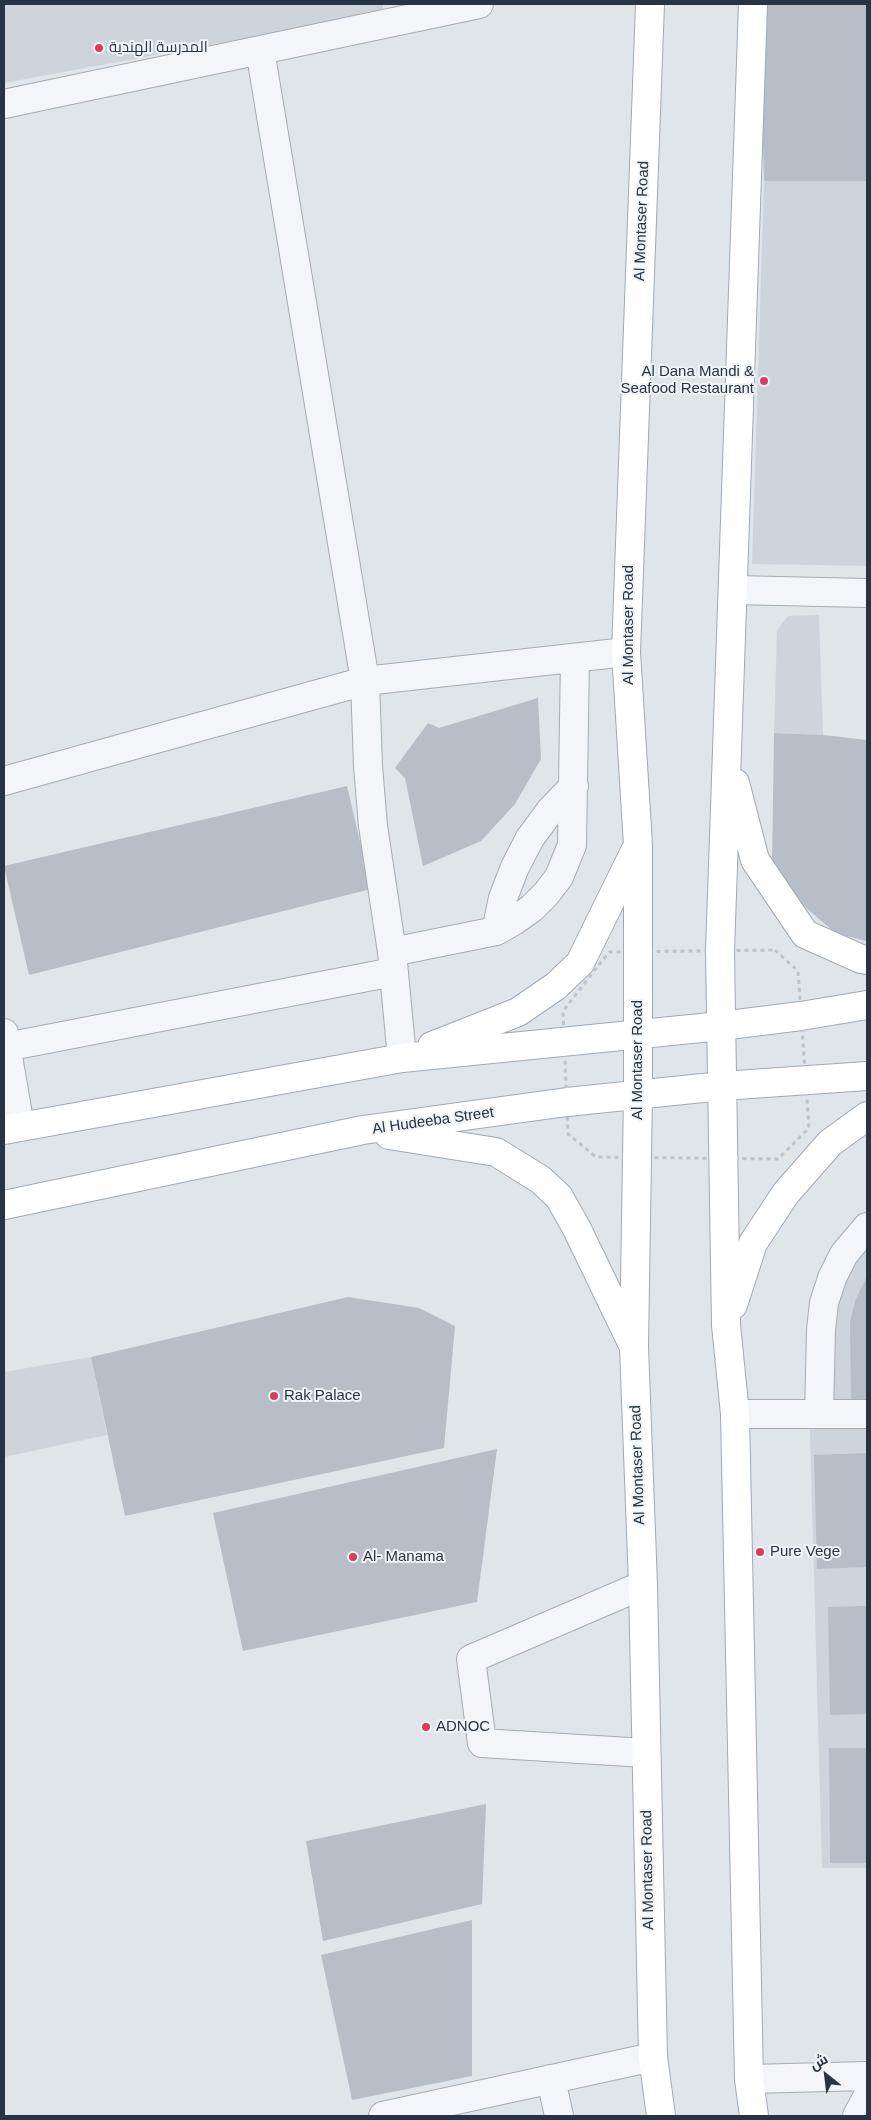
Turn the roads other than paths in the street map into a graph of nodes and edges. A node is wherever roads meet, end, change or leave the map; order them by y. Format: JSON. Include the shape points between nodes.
{"nodes":[{"id":1,"x":479,"y":4,"type":"edge"},
{"id":2,"x":650,"y":4,"type":"edge"},
{"id":3,"x":753,"y":4,"type":"edge"},
{"id":4,"x":260,"y":50,"type":"junction"},
{"id":5,"x":4,"y":104,"type":"edge"},
{"id":6,"x":734,"y":590,"type":"junction"},
{"id":7,"x":867,"y":593,"type":"edge"},
{"id":8,"x":626,"y":652,"type":"junction"},
{"id":9,"x":576,"y":658,"type":"junction"},
{"id":10,"x":364,"y":681,"type":"junction"},
{"id":11,"x":728,"y":754,"type":"junction"},
{"id":12,"x":4,"y":781,"type":"edge"},
{"id":13,"x":574,"y":786,"type":"junction"},
{"id":14,"x":638,"y":845,"type":"junction"},
{"id":15,"x":496,"y":931,"type":"junction"},
{"id":16,"x":867,"y":960,"type":"edge"},
{"id":17,"x":392,"y":962,"type":"junction"},
{"id":18,"x":867,"y":1005,"type":"edge"},
{"id":19,"x":721,"y":1026,"type":"junction"},
{"id":20,"x":638,"y":1034,"type":"junction"},
{"id":21,"x":5,"y":1040,"type":"edge"},
{"id":22,"x":402,"y":1058,"type":"junction"},
{"id":23,"x":867,"y":1076,"type":"edge"},
{"id":24,"x":722,"y":1086,"type":"junction"},
{"id":25,"x":638,"y":1094,"type":"junction"},
{"id":26,"x":867,"y":1116,"type":"edge"},
{"id":27,"x":12,"y":1128,"type":"edge"},
{"id":28,"x":363,"y":1130,"type":"junction"},
{"id":29,"x":4,"y":1205,"type":"edge"},
{"id":30,"x":867,"y":1227,"type":"edge"},
{"id":31,"x":726,"y":1325,"type":"junction"},
{"id":32,"x":634,"y":1347,"type":"junction"},
{"id":33,"x":735,"y":1414,"type":"junction"},
{"id":34,"x":819,"y":1414,"type":"junction"},
{"id":35,"x":867,"y":1414,"type":"edge"},
{"id":36,"x":643,"y":1585,"type":"junction"},
{"id":37,"x":645,"y":1753,"type":"junction"},
{"id":38,"x":653,"y":2057,"type":"junction"},
{"id":39,"x":867,"y":2076,"type":"edge"},
{"id":40,"x":551,"y":2079,"type":"junction"},
{"id":41,"x":748,"y":2079,"type":"junction"},
{"id":42,"x":867,"y":2097,"type":"edge"},
{"id":43,"x":382,"y":2116,"type":"edge"},
{"id":44,"x":559,"y":2116,"type":"edge"},
{"id":45,"x":661,"y":2116,"type":"edge"},
{"id":46,"x":754,"y":2116,"type":"edge"},
{"id":47,"x":857,"y":2116,"type":"edge"}],
"edges":[{"from":1,"to":4,"type":"street"},
{"from":2,"to":8,"type":"main road","name":"Al Montaser Road"},
{"from":3,"to":6,"type":"main road"},
{"from":4,"to":5,"type":"street"},
{"from":4,"to":10,"type":"street"},
{"from":6,"to":7,"type":"street"},
{"from":6,"to":11,"type":"main road"},
{"from":8,"to":9,"type":"street"},
{"from":8,"to":14,"type":"main road","name":"Al Montaser Road"},
{"from":9,"to":10,"type":"street"},
{"from":9,"to":13,"type":"street"},
{"from":10,"to":12,"type":"street"},
{"from":10,"to":17,"type":"street","via":[[373,826]]},
{"from":11,"to":16,"type":"main road","via":[[755,860],[805,934]]},
{"from":11,"to":19,"type":"main road","via":[[720,950]]},
{"from":13,"to":15,"type":"street","via":[[530,838],[503,898]]},
{"from":13,"to":15,"type":"street","via":[[572,845],[559,877],[532,908]]},
{"from":14,"to":20,"type":"main road","name":"Al Montaser Road"},
{"from":14,"to":22,"type":"main road","via":[[580,963],[556,986],[518,1012]]},
{"from":15,"to":17,"type":"street"},
{"from":17,"to":21,"type":"street"},
{"from":17,"to":22,"type":"street"},
{"from":18,"to":19,"type":"main road"},
{"from":19,"to":20,"type":"main road"},
{"from":19,"to":24,"type":"main road"},
{"from":20,"to":22,"type":"main road"},
{"from":20,"to":25,"type":"main road","name":"Al Montaser Road"},
{"from":21,"to":27,"type":"street"},
{"from":22,"to":27,"type":"main road"},
{"from":23,"to":24,"type":"main road","name":"Al Hudeeba Street"},
{"from":24,"to":25,"type":"main road","name":"Al Hudeeba Street"},
{"from":24,"to":31,"type":"main road"},
{"from":25,"to":28,"type":"main road","name":"Al Hudeeba Street"},
{"from":25,"to":32,"type":"main road","name":"Al Montaser Road"},
{"from":26,"to":31,"type":"main road","via":[[830,1142],[786,1193],[753,1242]]},
{"from":28,"to":29,"type":"main road","name":"Al Hudeeba Street"},
{"from":28,"to":32,"type":"main road","via":[[496,1152],[541,1180],[564,1206]]},
{"from":30,"to":34,"type":"street","via":[[844,1254],[824,1303]]},
{"from":31,"to":33,"type":"main road"},
{"from":32,"to":36,"type":"main road","name":"Al Montaser Road"},
{"from":33,"to":34,"type":"street"},
{"from":33,"to":41,"type":"main road"},
{"from":34,"to":35,"type":"street"},
{"from":36,"to":37,"type":"main road","name":"Al Montaser Road"},
{"from":36,"to":37,"type":"street","via":[[471,1659],[482,1743]]},
{"from":37,"to":38,"type":"main road","name":"Al Montaser Road"},
{"from":38,"to":40,"type":"street"},
{"from":38,"to":45,"type":"main road","name":"Al Montaser Road"},
{"from":39,"to":41,"type":"street"},
{"from":40,"to":43,"type":"street"},
{"from":40,"to":44,"type":"street"},
{"from":41,"to":46,"type":"main road"},
{"from":42,"to":47,"type":"street"}]}
